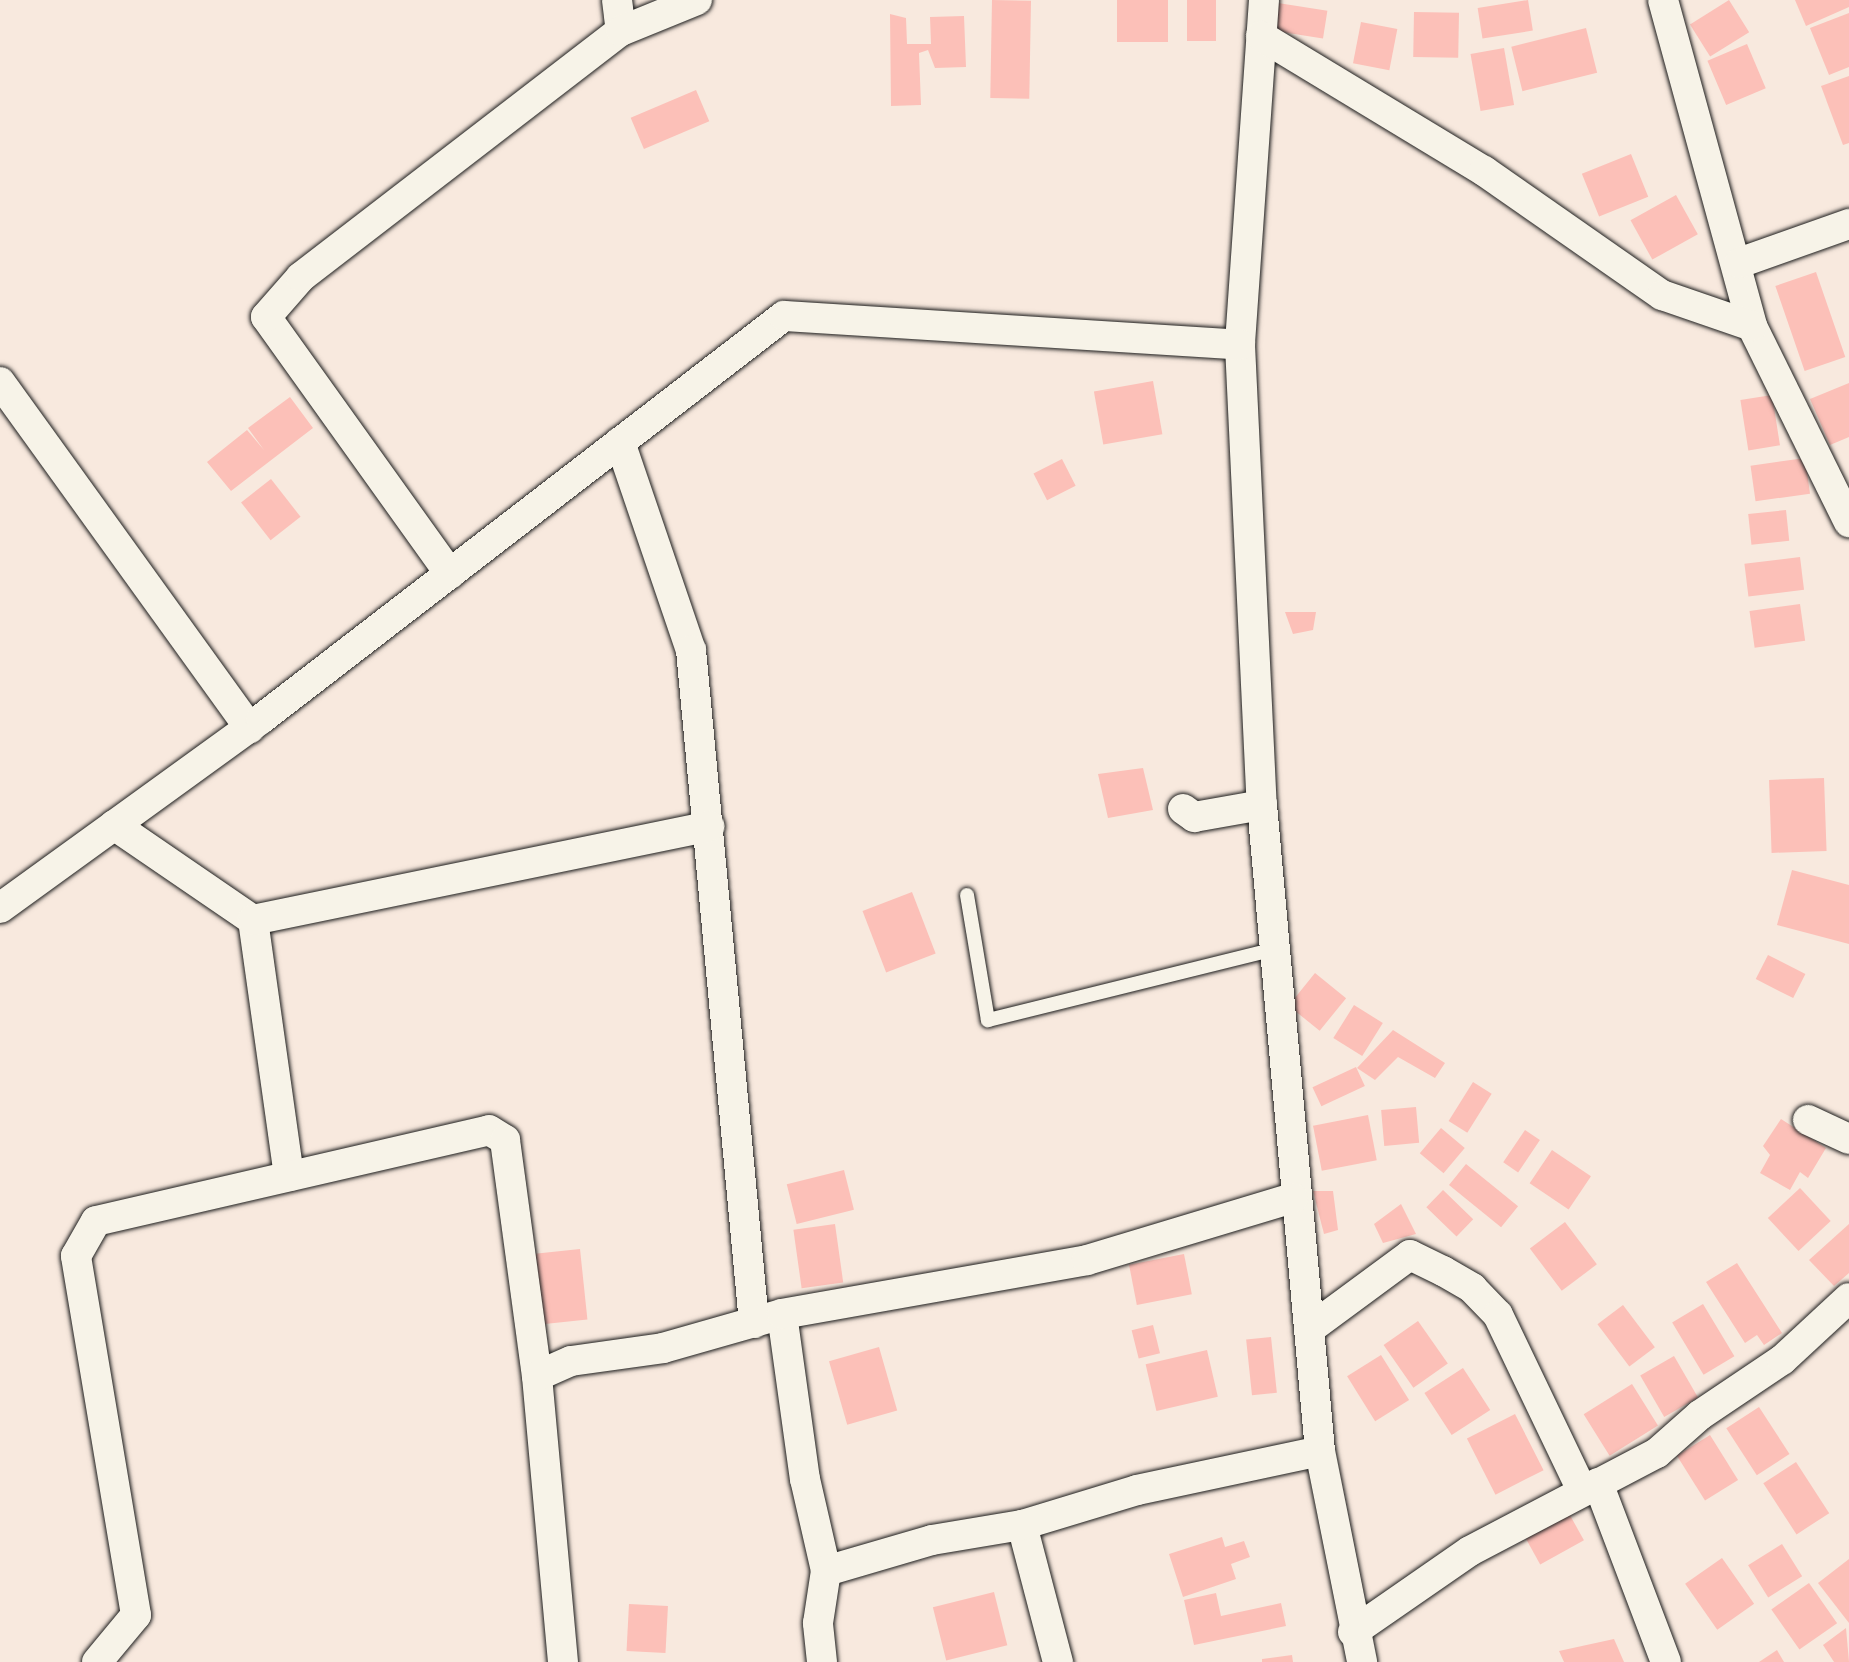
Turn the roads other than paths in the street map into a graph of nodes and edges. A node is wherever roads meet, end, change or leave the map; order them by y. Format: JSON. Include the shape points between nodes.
{"nodes":[{"id":1,"x":617,"y":0,"type":"edge"},
{"id":2,"x":697,"y":0,"type":"edge"},
{"id":3,"x":1264,"y":0,"type":"edge"},
{"id":4,"x":1663,"y":0,"type":"edge"},
{"id":5,"x":621,"y":31,"type":"junction"},
{"id":6,"x":1261,"y":36,"type":"junction"},
{"id":7,"x":1849,"y":224,"type":"edge"},
{"id":8,"x":1739,"y":263,"type":"junction"},
{"id":9,"x":1752,"y":326,"type":"junction"},
{"id":10,"x":1240,"y":345,"type":"junction"},
{"id":11,"x":0,"y":382,"type":"edge"},
{"id":12,"x":620,"y":442,"type":"junction"},
{"id":13,"x":1849,"y":522,"type":"edge"},
{"id":14,"x":450,"y":574,"type":"junction"},
{"id":15,"x":250,"y":728,"type":"junction"},
{"id":16,"x":1262,"y":805,"type":"junction"},
{"id":17,"x":1183,"y":809,"type":"dead end"},
{"id":18,"x":114,"y":825,"type":"junction"},
{"id":19,"x":709,"y":826,"type":"junction"},
{"id":20,"x":967,"y":895,"type":"dead end"},
{"id":21,"x":0,"y":908,"type":"edge"},
{"id":22,"x":253,"y":920,"type":"junction"},
{"id":23,"x":1274,"y":949,"type":"junction"},
{"id":24,"x":1808,"y":1120,"type":"dead end"},
{"id":25,"x":1849,"y":1139,"type":"edge"},
{"id":26,"x":289,"y":1176,"type":"junction"},
{"id":27,"x":1293,"y":1198,"type":"junction"},
{"id":28,"x":1849,"y":1298,"type":"edge"},
{"id":29,"x":768,"y":1318,"type":"junction"},
{"id":30,"x":1311,"y":1328,"type":"junction"},
{"id":31,"x":537,"y":1376,"type":"junction"},
{"id":32,"x":1320,"y":1451,"type":"junction"},
{"id":33,"x":1590,"y":1486,"type":"junction"},
{"id":34,"x":1022,"y":1525,"type":"junction"},
{"id":35,"x":826,"y":1571,"type":"junction"},
{"id":36,"x":1353,"y":1632,"type":"junction"},
{"id":37,"x":97,"y":1662,"type":"edge"},
{"id":38,"x":563,"y":1662,"type":"edge"},
{"id":39,"x":822,"y":1662,"type":"edge"},
{"id":40,"x":1058,"y":1662,"type":"edge"},
{"id":41,"x":1362,"y":1662,"type":"edge"},
{"id":42,"x":1666,"y":1662,"type":"edge"}],
"edges":[{"from":1,"to":5,"type":"street"},
{"from":2,"to":5,"type":"street"},
{"from":3,"to":6,"type":"street"},
{"from":4,"to":8,"type":"street","via":[[1703,160]]},
{"from":5,"to":14,"type":"street","via":[[301,277],[266,317]]},
{"from":6,"to":9,"type":"street","via":[[1484,171],[1662,295]]},
{"from":6,"to":10,"type":"street"},
{"from":7,"to":8,"type":"street"},
{"from":8,"to":9,"type":"street"},
{"from":9,"to":13,"type":"street"},
{"from":10,"to":12,"type":"street","via":[[784,316]]},
{"from":10,"to":16,"type":"street"},
{"from":11,"to":15,"type":"street"},
{"from":12,"to":14,"type":"street"},
{"from":12,"to":19,"type":"street","via":[[691,650]]},
{"from":14,"to":15,"type":"street"},
{"from":15,"to":18,"type":"street"},
{"from":16,"to":17,"type":"street","via":[[1194,817]]},
{"from":16,"to":23,"type":"street"},
{"from":18,"to":21,"type":"street"},
{"from":18,"to":22,"type":"street"},
{"from":19,"to":22,"type":"street"},
{"from":19,"to":29,"type":"street"},
{"from":20,"to":23,"type":"lane","via":[[988,1020]]},
{"from":22,"to":26,"type":"street"},
{"from":23,"to":27,"type":"street"},
{"from":24,"to":25,"type":"street"},
{"from":26,"to":31,"type":"street","via":[[489,1130],[505,1140]]},
{"from":26,"to":37,"type":"street","via":[[96,1221],[76,1256],[136,1615]]},
{"from":27,"to":29,"type":"street","via":[[1087,1260]]},
{"from":27,"to":30,"type":"street"},
{"from":28,"to":33,"type":"street","via":[[1782,1360],[1700,1415],[1657,1453]]},
{"from":29,"to":31,"type":"street","via":[[663,1348],[571,1361]]},
{"from":29,"to":35,"type":"street"},
{"from":30,"to":32,"type":"street"},
{"from":30,"to":33,"type":"street","via":[[1410,1255],[1443,1271],[1472,1288],[1498,1315]]},
{"from":31,"to":38,"type":"street"},
{"from":32,"to":34,"type":"street","via":[[1137,1490]]},
{"from":32,"to":36,"type":"street"},
{"from":33,"to":36,"type":"street","via":[[1470,1551]]},
{"from":33,"to":42,"type":"street"},
{"from":34,"to":35,"type":"street","via":[[945,1537]]},
{"from":34,"to":40,"type":"street"},
{"from":35,"to":39,"type":"street","via":[[818,1623]]},
{"from":36,"to":41,"type":"street"}]}
